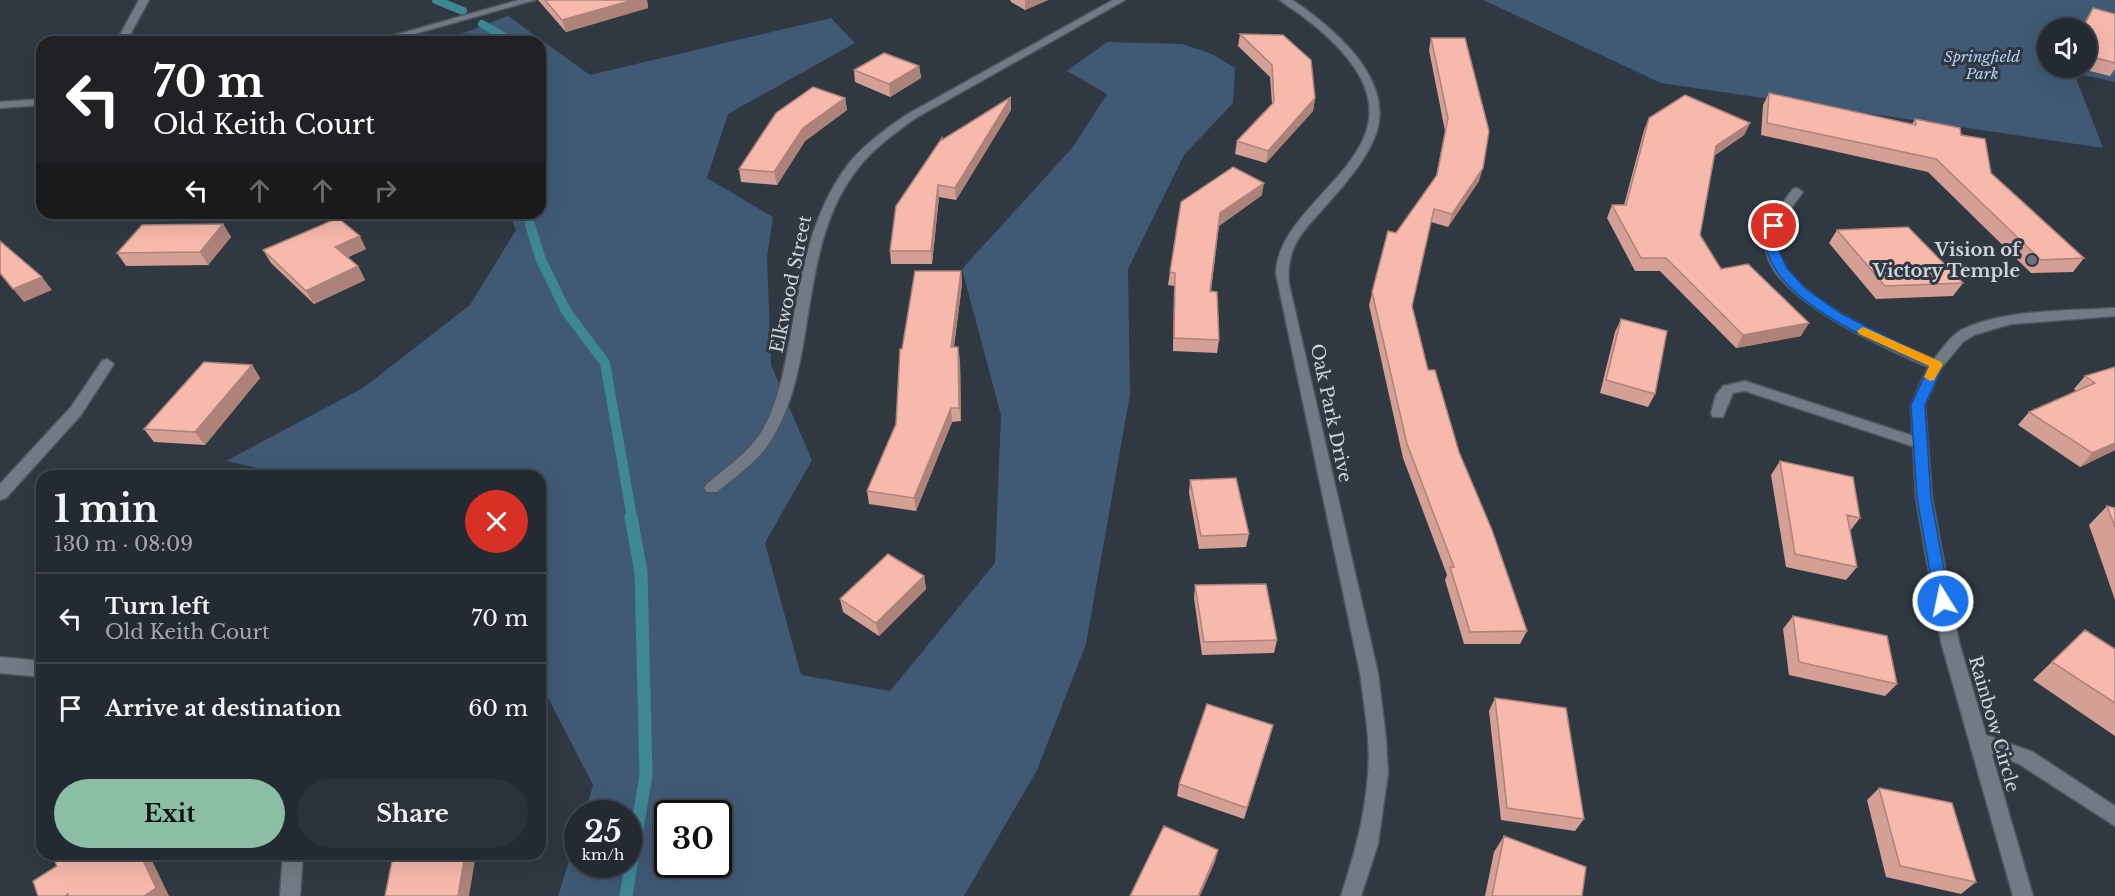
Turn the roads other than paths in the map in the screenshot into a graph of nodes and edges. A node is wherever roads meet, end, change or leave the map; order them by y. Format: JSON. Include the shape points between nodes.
{"nodes":[{"id":1,"x":144,"y":0,"type":"edge"},
{"id":2,"x":530,"y":0,"type":"edge"},
{"id":3,"x":1120,"y":0,"type":"edge"},
{"id":4,"x":1286,"y":0,"type":"edge"},
{"id":5,"x":124,"y":36,"type":"edge"},
{"id":6,"x":397,"y":36,"type":"edge"},
{"id":7,"x":36,"y":102,"type":"edge"},
{"id":8,"x":0,"y":105,"type":"edge"},
{"id":9,"x":1797,"y":192,"type":"dead end"},
{"id":10,"x":2115,"y":312,"type":"edge"},
{"id":11,"x":107,"y":364,"type":"dead end"},
{"id":12,"x":1936,"y":365,"type":"junction"},
{"id":13,"x":1718,"y":413,"type":"dead end"},
{"id":14,"x":1921,"y":444,"type":"junction"},
{"id":15,"x":712,"y":488,"type":"dead end"},
{"id":16,"x":0,"y":495,"type":"edge"},
{"id":17,"x":0,"y":665,"type":"edge"},
{"id":18,"x":36,"y":668,"type":"edge"},
{"id":19,"x":1978,"y":740,"type":"junction"},
{"id":20,"x":2115,"y":817,"type":"edge"},
{"id":21,"x":293,"y":860,"type":"edge"},
{"id":22,"x":290,"y":896,"type":"edge"},
{"id":23,"x":1351,"y":896,"type":"edge"},
{"id":24,"x":2024,"y":896,"type":"edge"}],
"edges":[{"from":1,"to":5,"type":"street"},
{"from":2,"to":6,"type":"street"},
{"from":3,"to":15,"type":"street","name":"Elkwood Street","via":[[910,117],[859,157],[834,192],[823,217],[789,383],[773,423],[752,454]]},
{"from":4,"to":23,"type":"street","name":"Oak Park Drive","via":[[1315,21],[1360,66],[1372,85],[1376,103],[1374,126],[1364,150],[1292,237],[1281,266],[1369,673],[1377,739],[1378,773],[1368,844]]},
{"from":7,"to":8,"type":"street"},
{"from":9,"to":12,"type":"street","via":[[1774,226],[1772,249],[1782,270],[1802,292],[1838,317]]},
{"from":10,"to":12,"type":"street","name":"Rainbow Circle","via":[[1996,323],[1958,339]]},
{"from":11,"to":16,"type":"street","via":[[76,411]]},
{"from":12,"to":14,"type":"street","name":"Rainbow Circle","via":[[1919,398]]},
{"from":13,"to":14,"type":"street","via":[[1728,389],[1745,386]]},
{"from":14,"to":19,"type":"street","name":"Rainbow Circle","via":[[1924,498],[1950,642]]},
{"from":17,"to":18,"type":"street"},
{"from":19,"to":20,"type":"street","via":[[2026,758]]},
{"from":19,"to":24,"type":"street","name":"Rainbow Circle"},
{"from":21,"to":22,"type":"street"}]}
